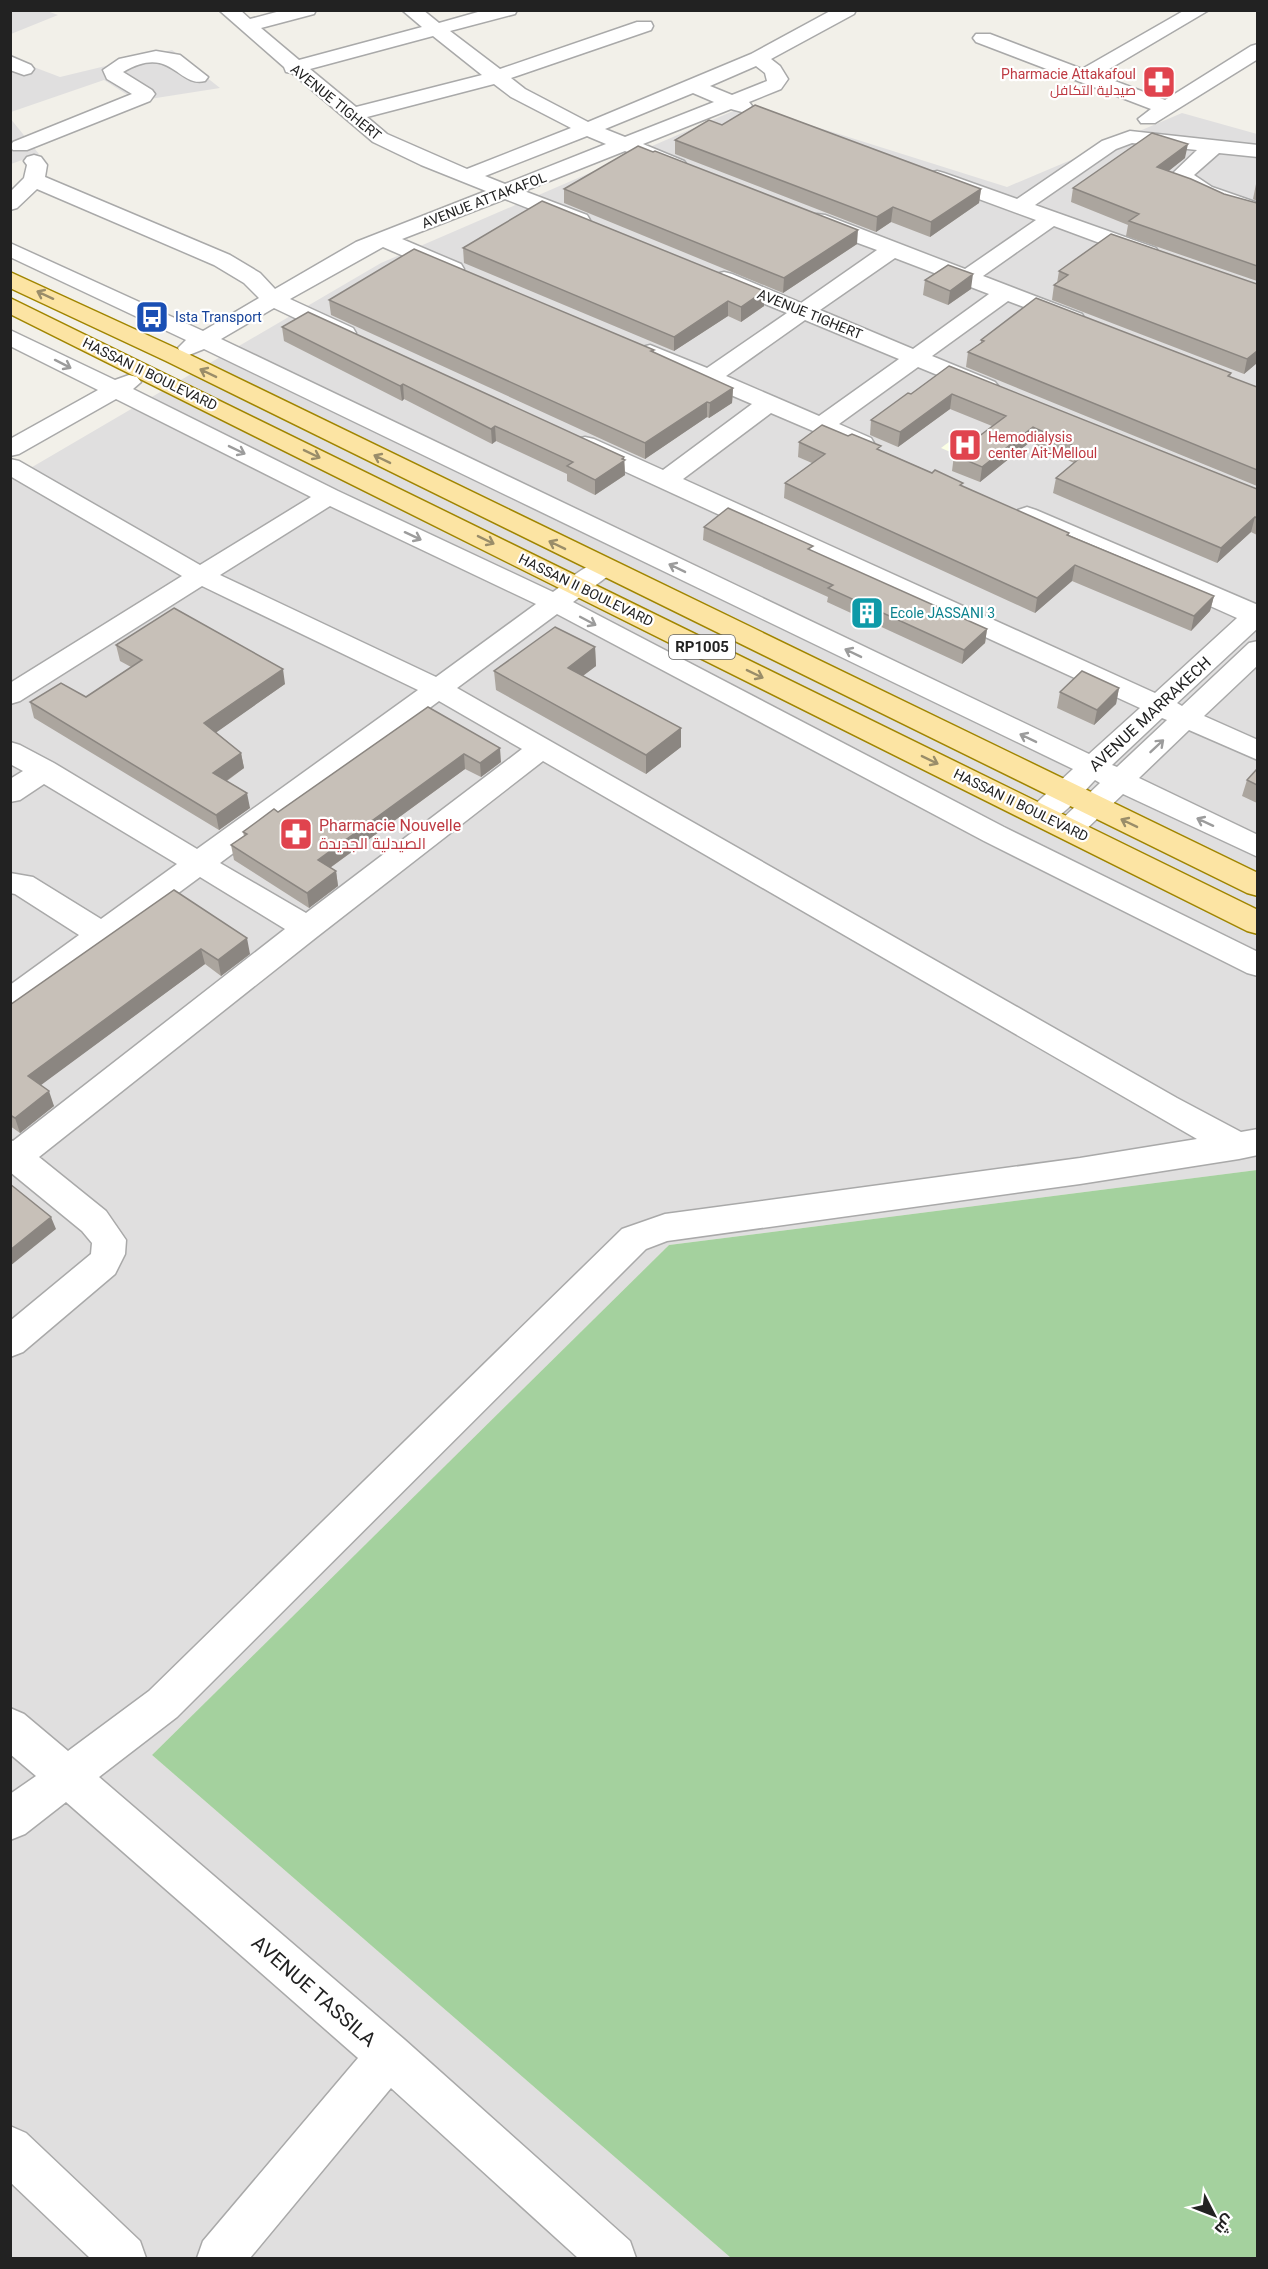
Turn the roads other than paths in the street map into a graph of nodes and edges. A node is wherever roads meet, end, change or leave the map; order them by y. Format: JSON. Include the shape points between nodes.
{"nodes":[{"id":1,"x":228,"y":10,"type":"edge"},
{"id":2,"x":308,"y":10,"type":"edge"},
{"id":3,"x":411,"y":10,"type":"edge"},
{"id":4,"x":508,"y":10,"type":"edge"},
{"id":5,"x":847,"y":10,"type":"edge"},
{"id":6,"x":1200,"y":10,"type":"edge"},
{"id":7,"x":247,"y":26,"type":"junction"},
{"id":8,"x":644,"y":26,"type":"dead end"},
{"id":9,"x":437,"y":29,"type":"junction"},
{"id":10,"x":983,"y":38,"type":"dead end"},
{"id":11,"x":1257,"y":50,"type":"edge"},
{"id":12,"x":758,"y":58,"type":"junction"},
{"id":13,"x":293,"y":68,"type":"junction"},
{"id":14,"x":1085,"y":75,"type":"junction"},
{"id":15,"x":198,"y":77,"type":"dead end"},
{"id":16,"x":496,"y":77,"type":"junction"},
{"id":17,"x":693,"y":86,"type":"junction"},
{"id":18,"x":733,"y":102,"type":"junction"},
{"id":19,"x":1166,"y":107,"type":"junction"},
{"id":20,"x":766,"y":114,"type":"edge"},
{"id":21,"x":350,"y":115,"type":"junction"},
{"id":22,"x":587,"y":129,"type":"junction"},
{"id":23,"x":15,"y":143,"type":"edge"},
{"id":24,"x":625,"y":145,"type":"junction"},
{"id":25,"x":1109,"y":145,"type":"junction"},
{"id":26,"x":1215,"y":146,"type":"junction"},
{"id":27,"x":1257,"y":151,"type":"edge"},
{"id":28,"x":692,"y":171,"type":"edge"},
{"id":29,"x":920,"y":171,"type":"edge"},
{"id":30,"x":467,"y":176,"type":"junction"},
{"id":31,"x":33,"y":180,"type":"junction"},
{"id":32,"x":509,"y":191,"type":"junction"},
{"id":33,"x":10,"y":204,"type":"edge"},
{"id":34,"x":1019,"y":207,"type":"junction"},
{"id":35,"x":792,"y":210,"type":"edge"},
{"id":36,"x":1257,"y":210,"type":"edge"},
{"id":37,"x":1052,"y":218,"type":"junction"},
{"id":38,"x":596,"y":227,"type":"edge"},
{"id":39,"x":383,"y":239,"type":"junction"},
{"id":40,"x":10,"y":249,"type":"edge"},
{"id":41,"x":893,"y":249,"type":"junction"},
{"id":42,"x":1171,"y":261,"type":"edge"},
{"id":43,"x":705,"y":271,"type":"edge"},
{"id":44,"x":470,"y":276,"type":"edge"},
{"id":45,"x":968,"y":278,"type":"junction"},
{"id":46,"x":10,"y":279,"type":"edge"},
{"id":47,"x":1007,"y":292,"type":"junction"},
{"id":48,"x":272,"y":298,"type":"junction"},
{"id":49,"x":10,"y":305,"type":"edge"},
{"id":50,"x":803,"y":311,"type":"junction"},
{"id":51,"x":1094,"y":326,"type":"edge"},
{"id":52,"x":10,"y":337,"type":"edge"},
{"id":53,"x":204,"y":340,"type":"junction"},
{"id":54,"x":367,"y":343,"type":"edge"},
{"id":55,"x":633,"y":345,"type":"edge"},
{"id":56,"x":174,"y":356,"type":"junction"},
{"id":57,"x":917,"y":358,"type":"junction"},
{"id":58,"x":146,"y":372,"type":"junction"},
{"id":59,"x":709,"y":377,"type":"junction"},
{"id":60,"x":115,"y":390,"type":"junction"},
{"id":61,"x":1005,"y":394,"type":"edge"},
{"id":62,"x":769,"y":403,"type":"junction"},
{"id":63,"x":822,"y":425,"type":"junction"},
{"id":64,"x":559,"y":431,"type":"edge"},
{"id":65,"x":10,"y":449,"type":"edge"},
{"id":66,"x":887,"y":453,"type":"edge"},
{"id":67,"x":10,"y":466,"type":"edge"},
{"id":68,"x":665,"y":481,"type":"junction"},
{"id":69,"x":329,"y":496,"type":"junction"},
{"id":70,"x":1006,"y":506,"type":"edge"},
{"id":71,"x":603,"y":568,"type":"junction"},
{"id":72,"x":201,"y":576,"type":"junction"},
{"id":73,"x":578,"y":586,"type":"junction"},
{"id":74,"x":555,"y":603,"type":"junction"},
{"id":75,"x":1256,"y":615,"type":"edge"},
{"id":76,"x":1257,"y":649,"type":"edge"},
{"id":77,"x":437,"y":688,"type":"junction"},
{"id":78,"x":10,"y":695,"type":"edge"},
{"id":79,"x":1158,"y":707,"type":"junction"},
{"id":80,"x":1185,"y":719,"type":"junction"},
{"id":81,"x":540,"y":749,"type":"junction"},
{"id":82,"x":10,"y":751,"type":"edge"},
{"id":83,"x":1257,"y":751,"type":"edge"},
{"id":84,"x":1092,"y":769,"type":"junction"},
{"id":85,"x":44,"y":770,"type":"junction"},
{"id":86,"x":1119,"y":781,"type":"junction"},
{"id":87,"x":1066,"y":792,"type":"junction"},
{"id":88,"x":10,"y":793,"type":"edge"},
{"id":89,"x":1093,"y":806,"type":"junction"},
{"id":90,"x":1041,"y":815,"type":"junction"},
{"id":91,"x":1069,"y":829,"type":"junction"},
{"id":92,"x":1257,"y":847,"type":"edge"},
{"id":93,"x":200,"y":862,"type":"junction"},
{"id":94,"x":10,"y":883,"type":"edge"},
{"id":95,"x":1257,"y":886,"type":"edge"},
{"id":96,"x":1257,"y":923,"type":"edge"},
{"id":97,"x":307,"y":928,"type":"junction"},
{"id":98,"x":101,"y":934,"type":"junction"},
{"id":99,"x":1257,"y":965,"type":"edge"},
{"id":100,"x":10,"y":1001,"type":"edge"},
{"id":101,"x":1248,"y":1144,"type":"edge"},
{"id":102,"x":13,"y":1155,"type":"edge"},
{"id":103,"x":10,"y":1342,"type":"edge"},
{"id":104,"x":10,"y":1727,"type":"edge"},
{"id":105,"x":66,"y":1778,"type":"junction"},
{"id":106,"x":10,"y":1820,"type":"edge"},
{"id":107,"x":389,"y":2056,"type":"junction"},
{"id":108,"x":10,"y":2149,"type":"edge"},
{"id":109,"x":595,"y":2252,"type":"edge"},
{"id":110,"x":123,"y":2259,"type":"edge"},
{"id":111,"x":220,"y":2259,"type":"edge"}],
"edges":[{"from":1,"to":7,"type":"street","name":"AVENUE TIGHERT"},
{"from":2,"to":7,"type":"street"},
{"from":3,"to":9,"type":"street"},
{"from":4,"to":9,"type":"street"},
{"from":5,"to":12,"type":"street"},
{"from":6,"to":14,"type":"street"},
{"from":7,"to":13,"type":"street","name":"AVENUE TIGHERT"},
{"from":8,"to":16,"type":"street"},
{"from":9,"to":13,"type":"street"},
{"from":9,"to":16,"type":"street"},
{"from":10,"to":14,"type":"street"},
{"from":11,"to":19,"type":"street"},
{"from":12,"to":17,"type":"street"},
{"from":12,"to":18,"type":"street","name":"AVENUE ATTAKAFOL","via":[[778,79],[768,88]]},
{"from":13,"to":21,"type":"street","name":"AVENUE TIGHERT"},
{"from":14,"to":19,"type":"street"},
{"from":15,"to":23,"type":"street","via":[[172,58],[142,58],[117,67],[114,75],[145,94],[143,97]]},
{"from":16,"to":21,"type":"street"},
{"from":16,"to":22,"type":"street"},
{"from":17,"to":18,"type":"street"},
{"from":17,"to":22,"type":"street"},
{"from":18,"to":20,"type":"street"},
{"from":18,"to":24,"type":"street","name":"AVENUE ATTAKAFOL"},
{"from":19,"to":25,"type":"street"},
{"from":21,"to":30,"type":"street","name":"AVENUE TIGHERT","via":[[380,138]]},
{"from":22,"to":24,"type":"street"},
{"from":22,"to":30,"type":"street"},
{"from":23,"to":31,"type":"street","via":[[28,151],[37,165]]},
{"from":24,"to":28,"type":"street"},
{"from":24,"to":32,"type":"street","name":"AVENUE ATTAKAFOL"},
{"from":25,"to":26,"type":"street","via":[[1130,137]]},
{"from":25,"to":34,"type":"street"},
{"from":26,"to":27,"type":"street"},
{"from":26,"to":36,"type":"street","via":[[1182,174],[1185,180]]},
{"from":29,"to":34,"type":"street"},
{"from":30,"to":32,"type":"street","name":"AVENUE TIGHERT"},
{"from":31,"to":33,"type":"street"},
{"from":31,"to":48,"type":"street","via":[[222,260],[252,278]]},
{"from":32,"to":38,"type":"street","name":"AVENUE TIGHERT"},
{"from":32,"to":39,"type":"street","name":"AVENUE ATTAKAFOL"},
{"from":34,"to":37,"type":"street"},
{"from":35,"to":41,"type":"street"},
{"from":37,"to":42,"type":"street"},
{"from":37,"to":45,"type":"street"},
{"from":39,"to":44,"type":"street"},
{"from":39,"to":48,"type":"street","name":"AVENUE ATTAKAFOL"},
{"from":40,"to":53,"type":"street"},
{"from":41,"to":45,"type":"street"},
{"from":41,"to":50,"type":"street"},
{"from":43,"to":50,"type":"street","name":"AVENUE TIGHERT"},
{"from":45,"to":47,"type":"street"},
{"from":56,"to":46,"type":"main road","name":"HASSAN II BOULEVARD","one_way":true},
{"from":47,"to":51,"type":"street"},
{"from":47,"to":57,"type":"street"},
{"from":48,"to":53,"type":"street","name":"AVENUE ATTAKAFOL"},
{"from":48,"to":54,"type":"street"},
{"from":49,"to":58,"type":"main road","name":"HASSAN II BOULEVARD"},
{"from":50,"to":57,"type":"street","name":"AVENUE TIGHERT"},
{"from":50,"to":59,"type":"street"},
{"from":52,"to":60,"type":"street","one_way":true},
{"from":53,"to":56,"type":"street","name":"AVENUE ATTAKAFOL"},
{"from":84,"to":53,"type":"street","one_way":true},
{"from":55,"to":59,"type":"street"},
{"from":56,"to":58,"type":"main road"},
{"from":71,"to":56,"type":"main road","name":"HASSAN II BOULEVARD","number":"RP1005","one_way":true},
{"from":57,"to":61,"type":"street","name":"AVENUE TIGHERT"},
{"from":57,"to":63,"type":"street"},
{"from":58,"to":60,"type":"street"},
{"from":58,"to":73,"type":"main road","name":"HASSAN II BOULEVARD","number":"RP1005","one_way":true},
{"from":59,"to":62,"type":"street"},
{"from":60,"to":65,"type":"street"},
{"from":60,"to":69,"type":"street","one_way":true},
{"from":62,"to":63,"type":"street"},
{"from":62,"to":68,"type":"street"},
{"from":63,"to":66,"type":"street"},
{"from":64,"to":68,"type":"street"},
{"from":67,"to":72,"type":"street"},
{"from":68,"to":79,"type":"street"},
{"from":69,"to":72,"type":"street"},
{"from":69,"to":74,"type":"street","one_way":true},
{"from":70,"to":75,"type":"street"},
{"from":71,"to":73,"type":"street"},
{"from":71,"to":87,"type":"main road","name":"HASSAN II BOULEVARD","number":"RP1005"},
{"from":72,"to":77,"type":"street"},
{"from":72,"to":78,"type":"street"},
{"from":73,"to":74,"type":"street"},
{"from":73,"to":90,"type":"main road","name":"HASSAN II BOULEVARD","number":"RP1005","one_way":true},
{"from":74,"to":77,"type":"street"},
{"from":74,"to":99,"type":"street","one_way":true,"via":[[994,834]]},
{"from":75,"to":79,"type":"street","name":"AVENUE MARRAKECH"},
{"from":76,"to":80,"type":"street","name":"AVENUE MARRAKECH"},
{"from":77,"to":81,"type":"street"},
{"from":77,"to":93,"type":"street"},
{"from":79,"to":80,"type":"street"},
{"from":79,"to":84,"type":"street","name":"AVENUE MARRAKECH"},
{"from":80,"to":83,"type":"street"},
{"from":86,"to":80,"type":"street","name":"AVENUE MARRAKECH","one_way":true},
{"from":81,"to":97,"type":"street"},
{"from":81,"to":101,"type":"street","via":[[1165,1107]]},
{"from":82,"to":85,"type":"street"},
{"from":84,"to":86,"type":"street"},
{"from":84,"to":87,"type":"street","name":"AVENUE MARRAKECH"},
{"from":85,"to":88,"type":"street"},
{"from":85,"to":93,"type":"street"},
{"from":86,"to":89,"type":"street","name":"AVENUE MARRAKECH"},
{"from":92,"to":86,"type":"street","one_way":true},
{"from":87,"to":89,"type":"main road","name":"HASSAN II BOULEVARD","number":"RP1005"},
{"from":87,"to":90,"type":"street","name":"AVENUE MARRAKECH"},
{"from":89,"to":91,"type":"street","name":"AVENUE MARRAKECH"},
{"from":95,"to":89,"type":"main road","name":"HASSAN II BOULEVARD","number":"RP1005","one_way":true},
{"from":90,"to":91,"type":"main road","name":"HASSAN II BOULEVARD","number":"RP1005"},
{"from":91,"to":96,"type":"main road","name":"HASSAN II BOULEVARD","number":"RP1005"},
{"from":93,"to":97,"type":"street"},
{"from":93,"to":98,"type":"street"},
{"from":94,"to":98,"type":"street","via":[[22,884]]},
{"from":97,"to":102,"type":"street"},
{"from":98,"to":100,"type":"street"},
{"from":101,"to":105,"type":"street","via":[[1091,1170],[665,1228],[634,1239],[163,1704]]},
{"from":102,"to":103,"type":"street","via":[[94,1221],[109,1240],[103,1264]]},
{"from":104,"to":105,"type":"street","name":"AVENUE TASSILA"},
{"from":105,"to":106,"type":"street"},
{"from":105,"to":107,"type":"street","name":"AVENUE TASSILA"},
{"from":107,"to":109,"type":"street","name":"AVENUE TASSILA"},
{"from":107,"to":111,"type":"street"},
{"from":108,"to":110,"type":"street"}]}
